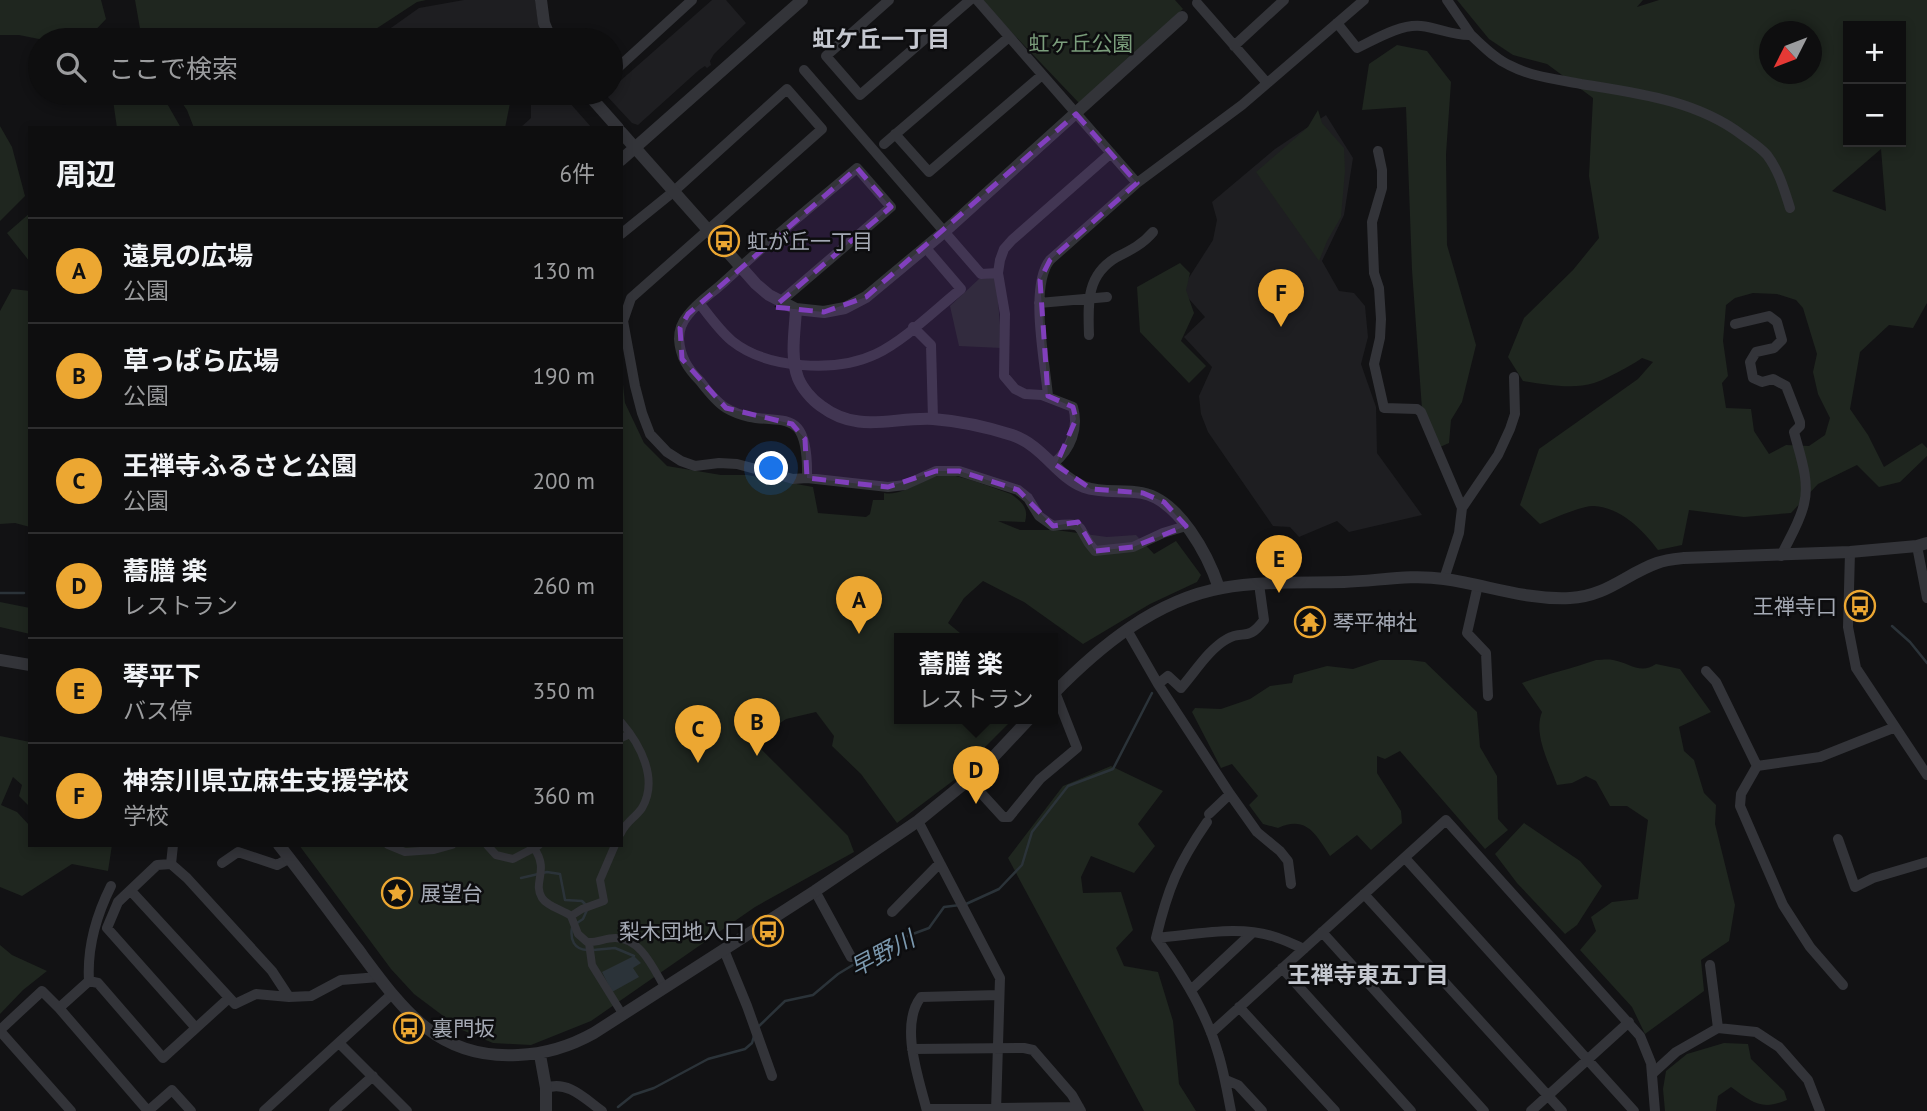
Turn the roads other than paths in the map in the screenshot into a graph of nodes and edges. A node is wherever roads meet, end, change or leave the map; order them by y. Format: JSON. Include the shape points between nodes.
{"nodes":[{"id":1,"x":541,"y":0,"type":"edge"},
{"id":2,"x":692,"y":0,"type":"edge"},
{"id":3,"x":802,"y":0,"type":"edge"},
{"id":4,"x":889,"y":0,"type":"edge"},
{"id":5,"x":970,"y":0,"type":"edge"},
{"id":6,"x":977,"y":0,"type":"edge"},
{"id":7,"x":1284,"y":0,"type":"edge"},
{"id":8,"x":1364,"y":0,"type":"edge"},
{"id":9,"x":1447,"y":0,"type":"edge"},
{"id":10,"x":1199,"y":2,"type":"edge"},
{"id":11,"x":1182,"y":17,"type":"joint"},
{"id":12,"x":1337,"y":23,"type":"junction"},
{"id":13,"x":546,"y":28,"type":"edge"},
{"id":14,"x":1471,"y":35,"type":"junction"},
{"id":15,"x":1009,"y":37,"type":"junction"},
{"id":16,"x":1234,"y":46,"type":"junction"},
{"id":17,"x":623,"y":63,"type":"edge"},
{"id":18,"x":804,"y":70,"type":"dead end"},
{"id":19,"x":1042,"y":75,"type":"junction"},
{"id":20,"x":1267,"y":83,"type":"junction"},
{"id":21,"x":599,"y":105,"type":"edge"},
{"id":22,"x":1076,"y":114,"type":"junction"},
{"id":23,"x":617,"y":126,"type":"edge"},
{"id":24,"x":623,"y":133,"type":"edge"},
{"id":25,"x":895,"y":134,"type":"junction"},
{"id":26,"x":884,"y":144,"type":"dead end"},
{"id":27,"x":635,"y":147,"type":"junction"},
{"id":28,"x":1378,"y":151,"type":"dead end"},
{"id":29,"x":1111,"y":153,"type":"junction"},
{"id":30,"x":623,"y":158,"type":"edge"},
{"id":31,"x":1137,"y":183,"type":"junction"},
{"id":32,"x":673,"y":192,"type":"junction"},
{"id":33,"x":1790,"y":208,"type":"dead end"},
{"id":34,"x":707,"y":229,"type":"junction"},
{"id":35,"x":623,"y":232,"type":"edge"},
{"id":36,"x":944,"y":232,"type":"junction"},
{"id":37,"x":1153,"y":232,"type":"dead end"},
{"id":38,"x":925,"y":247,"type":"junction"},
{"id":39,"x":740,"y":267,"type":"junction"},
{"id":40,"x":999,"y":273,"type":"junction"},
{"id":41,"x":626,"y":294,"type":"edge"},
{"id":42,"x":1107,"y":297,"type":"dead end"},
{"id":43,"x":1088,"y":298,"type":"junction"},
{"id":44,"x":780,"y":302,"type":"junction"},
{"id":45,"x":1039,"y":303,"type":"junction"},
{"id":46,"x":700,"y":304,"type":"junction"},
{"id":47,"x":796,"y":309,"type":"junction"},
{"id":48,"x":1735,"y":324,"type":"dead end"},
{"id":49,"x":913,"y":327,"type":"junction"},
{"id":50,"x":1089,"y":335,"type":"dead end"},
{"id":51,"x":795,"y":365,"type":"junction"},
{"id":52,"x":1514,"y":377,"type":"dead end"},
{"id":53,"x":1048,"y":396,"type":"junction"},
{"id":54,"x":933,"y":419,"type":"junction"},
{"id":55,"x":1054,"y":463,"type":"junction"},
{"id":56,"x":807,"y":478,"type":"junction"},
{"id":57,"x":1462,"y":508,"type":"junction"},
{"id":58,"x":1186,"y":526,"type":"junction"},
{"id":59,"x":1922,"y":544,"type":"edge"},
{"id":60,"x":1850,"y":552,"type":"junction"},
{"id":61,"x":1781,"y":556,"type":"junction"},
{"id":62,"x":1444,"y":579,"type":"junction"},
{"id":63,"x":1259,"y":584,"type":"junction"},
{"id":64,"x":1478,"y":585,"type":"junction"},
{"id":65,"x":1219,"y":588,"type":"junction"},
{"id":66,"x":1927,"y":598,"type":"edge"},
{"id":67,"x":1127,"y":630,"type":"junction"},
{"id":68,"x":0,"y":660,"type":"edge"},
{"id":69,"x":28,"y":666,"type":"edge"},
{"id":70,"x":1706,"y":671,"type":"dead end"},
{"id":71,"x":1158,"y":684,"type":"junction"},
{"id":72,"x":1058,"y":689,"type":"edge"},
{"id":73,"x":1488,"y":695,"type":"dead end"},
{"id":74,"x":1058,"y":703,"type":"edge"},
{"id":75,"x":623,"y":724,"type":"edge"},
{"id":76,"x":1024,"y":724,"type":"edge"},
{"id":77,"x":1893,"y":728,"type":"junction"},
{"id":78,"x":631,"y":734,"type":"junction"},
{"id":79,"x":623,"y":737,"type":"edge"},
{"id":80,"x":1922,"y":758,"type":"edge"},
{"id":81,"x":1757,"y":766,"type":"junction"},
{"id":82,"x":1927,"y":775,"type":"edge"},
{"id":83,"x":970,"y":781,"type":"junction"},
{"id":84,"x":1230,"y":794,"type":"junction"},
{"id":85,"x":918,"y":821,"type":"junction"},
{"id":86,"x":623,"y":831,"type":"edge"},
{"id":87,"x":1838,"y":839,"type":"dead end"},
{"id":88,"x":173,"y":847,"type":"edge"},
{"id":89,"x":281,"y":847,"type":"edge"},
{"id":90,"x":393,"y":847,"type":"edge"},
{"id":91,"x":445,"y":847,"type":"edge"},
{"id":92,"x":489,"y":847,"type":"edge"},
{"id":93,"x":536,"y":847,"type":"edge"},
{"id":94,"x":614,"y":847,"type":"edge"},
{"id":95,"x":1405,"y":858,"type":"junction"},
{"id":96,"x":290,"y":859,"type":"junction"},
{"id":97,"x":1927,"y":862,"type":"edge"},
{"id":98,"x":222,"y":863,"type":"dead end"},
{"id":99,"x":940,"y":863,"type":"junction"},
{"id":100,"x":171,"y":864,"type":"junction"},
{"id":101,"x":1291,"y":884,"type":"dead end"},
{"id":102,"x":111,"y":886,"type":"dead end"},
{"id":103,"x":131,"y":891,"type":"junction"},
{"id":104,"x":815,"y":891,"type":"junction"},
{"id":105,"x":1364,"y":894,"type":"junction"},
{"id":106,"x":892,"y":912,"type":"dead end"},
{"id":107,"x":573,"y":922,"type":"junction"},
{"id":108,"x":1322,"y":932,"type":"junction"},
{"id":109,"x":1252,"y":933,"type":"junction"},
{"id":110,"x":1156,"y":938,"type":"junction"},
{"id":111,"x":589,"y":948,"type":"junction"},
{"id":112,"x":1304,"y":949,"type":"junction"},
{"id":113,"x":723,"y":950,"type":"junction"},
{"id":114,"x":850,"y":957,"type":"dead end"},
{"id":115,"x":1710,"y":965,"type":"dead end"},
{"id":116,"x":1282,"y":968,"type":"junction"},
{"id":117,"x":379,"y":977,"type":"junction"},
{"id":118,"x":89,"y":981,"type":"junction"},
{"id":119,"x":1843,"y":985,"type":"dead end"},
{"id":120,"x":665,"y":988,"type":"junction"},
{"id":121,"x":1191,"y":990,"type":"junction"},
{"id":122,"x":392,"y":994,"type":"junction"},
{"id":123,"x":999,"y":995,"type":"junction"},
{"id":124,"x":289,"y":997,"type":"junction"},
{"id":125,"x":229,"y":998,"type":"junction"},
{"id":126,"x":1239,"y":1007,"type":"junction"},
{"id":127,"x":59,"y":1008,"type":"junction"},
{"id":128,"x":623,"y":1014,"type":"junction"},
{"id":129,"x":1629,"y":1022,"type":"junction"},
{"id":130,"x":196,"y":1028,"type":"junction"},
{"id":131,"x":1718,"y":1028,"type":"junction"},
{"id":132,"x":0,"y":1030,"type":"edge"},
{"id":133,"x":1211,"y":1033,"type":"junction"},
{"id":134,"x":339,"y":1043,"type":"junction"},
{"id":135,"x":912,"y":1049,"type":"junction"},
{"id":136,"x":998,"y":1049,"type":"junction"},
{"id":137,"x":540,"y":1055,"type":"junction"},
{"id":138,"x":1588,"y":1059,"type":"junction"},
{"id":139,"x":1652,"y":1074,"type":"junction"},
{"id":140,"x":373,"y":1076,"type":"junction"},
{"id":141,"x":772,"y":1076,"type":"dead end"},
{"id":142,"x":1226,"y":1080,"type":"junction"},
{"id":143,"x":546,"y":1088,"type":"junction"},
{"id":144,"x":1548,"y":1096,"type":"junction"},
{"id":145,"x":1080,"y":1109,"type":"edge"},
{"id":146,"x":927,"y":1110,"type":"edge"},
{"id":147,"x":996,"y":1110,"type":"edge"},
{"id":148,"x":71,"y":1111,"type":"edge"},
{"id":149,"x":148,"y":1111,"type":"edge"},
{"id":150,"x":191,"y":1111,"type":"edge"},
{"id":151,"x":264,"y":1111,"type":"edge"},
{"id":152,"x":334,"y":1111,"type":"edge"},
{"id":153,"x":407,"y":1111,"type":"edge"},
{"id":154,"x":546,"y":1111,"type":"edge"},
{"id":155,"x":602,"y":1111,"type":"edge"},
{"id":156,"x":1231,"y":1111,"type":"edge"},
{"id":157,"x":1262,"y":1111,"type":"edge"},
{"id":158,"x":1335,"y":1111,"type":"edge"},
{"id":159,"x":1411,"y":1111,"type":"edge"},
{"id":160,"x":1485,"y":1111,"type":"edge"},
{"id":161,"x":1531,"y":1111,"type":"edge"},
{"id":162,"x":1562,"y":1111,"type":"edge"},
{"id":163,"x":1634,"y":1111,"type":"edge"},
{"id":164,"x":1655,"y":1111,"type":"edge"},
{"id":165,"x":1821,"y":1111,"type":"edge"}],
"edges":[{"from":1,"to":13,"type":"street"},
{"from":2,"to":17,"type":"street"},
{"from":3,"to":27,"type":"street"},
{"from":4,"to":5,"type":"street","via":[[825,56],[860,95]]},
{"from":6,"to":15,"type":"street"},
{"from":7,"to":16,"type":"street"},
{"from":8,"to":12,"type":"street"},
{"from":9,"to":14,"type":"street"},
{"from":10,"to":11,"type":"street"},
{"from":10,"to":16,"type":"street"},
{"from":11,"to":22,"type":"street"},
{"from":12,"to":14,"type":"street","via":[[1357,48],[1410,26]]},
{"from":12,"to":20,"type":"street"},
{"from":14,"to":33,"type":"street","via":[[1506,64],[1523,71],[1640,94],[1714,116],[1765,153],[1779,174]]},
{"from":15,"to":19,"type":"street"},
{"from":15,"to":25,"type":"street"},
{"from":16,"to":20,"type":"street"},
{"from":18,"to":36,"type":"street"},
{"from":19,"to":22,"type":"street"},
{"from":19,"to":25,"type":"street","via":[[929,172]]},
{"from":20,"to":31,"type":"street"},
{"from":21,"to":23,"type":"street"},
{"from":22,"to":29,"type":"street"},
{"from":22,"to":36,"type":"street"},
{"from":24,"to":27,"type":"street"},
{"from":25,"to":26,"type":"street"},
{"from":27,"to":30,"type":"street"},
{"from":27,"to":32,"type":"street"},
{"from":28,"to":57,"type":"street","via":[[1382,188],[1372,222],[1381,328],[1374,364],[1384,408],[1421,412]]},
{"from":29,"to":31,"type":"street"},
{"from":29,"to":40,"type":"street","via":[[1012,240],[1004,249]]},
{"from":31,"to":45,"type":"street","via":[[1050,260],[1040,280]]},
{"from":32,"to":34,"type":"street"},
{"from":32,"to":34,"type":"street","via":[[787,89],[822,129]]},
{"from":32,"to":35,"type":"street"},
{"from":34,"to":39,"type":"street"},
{"from":34,"to":41,"type":"street"},
{"from":36,"to":38,"type":"street"},
{"from":36,"to":40,"type":"street","via":[[981,274]]},
{"from":37,"to":43,"type":"street","via":[[1105,266],[1093,280]]},
{"from":38,"to":47,"type":"street","via":[[845,309]]},
{"from":38,"to":49,"type":"street","via":[[961,289]]},
{"from":39,"to":44,"type":"street"},
{"from":39,"to":44,"type":"street","via":[[857,168],[891,207]]},
{"from":39,"to":46,"type":"street"},
{"from":40,"to":53,"type":"street","via":[[1005,314],[1004,376],[1026,394]]},
{"from":41,"to":56,"type":"street","via":[[624,321],[635,386],[650,434],[660,445],[695,466],[737,464],[793,479]]},
{"from":42,"to":43,"type":"street"},
{"from":43,"to":45,"type":"street"},
{"from":43,"to":50,"type":"street"},
{"from":44,"to":47,"type":"street"},
{"from":45,"to":53,"type":"street"},
{"from":46,"to":51,"type":"street","via":[[732,340],[750,352]]},
{"from":46,"to":56,"type":"street","via":[[680,328],[682,359],[726,408],[754,417],[784,419],[799,430],[808,453]]},
{"from":47,"to":51,"type":"street"},
{"from":48,"to":61,"type":"street","via":[[1769,316],[1777,322],[1782,340],[1774,348],[1756,352],[1750,362],[1754,378],[1762,382],[1773,379],[1786,386],[1800,422],[1794,432],[1804,474],[1804,506]]},
{"from":49,"to":51,"type":"street","via":[[875,355],[831,365]]},
{"from":49,"to":54,"type":"street","via":[[931,345]]},
{"from":51,"to":54,"type":"street","via":[[814,401],[842,419],[860,423]]},
{"from":52,"to":57,"type":"street","via":[[1515,414],[1510,429]]},
{"from":53,"to":55,"type":"street","via":[[1073,407],[1076,419],[1071,442]]},
{"from":54,"to":55,"type":"street","via":[[1013,435],[1037,447]]},
{"from":55,"to":58,"type":"street","via":[[1084,487],[1143,493],[1164,502]]},
{"from":56,"to":58,"type":"street","via":[[888,487],[936,471],[959,471],[1018,490],[1053,526],[1080,525],[1095,551],[1133,547]]},
{"from":57,"to":62,"type":"street"},
{"from":58,"to":65,"type":"street"},
{"from":59,"to":60,"type":"street"},
{"from":59,"to":66,"type":"street"},
{"from":60,"to":61,"type":"street"},
{"from":60,"to":77,"type":"street","via":[[1852,653],[1856,668]]},
{"from":61,"to":64,"type":"street","via":[[1658,562],[1598,593],[1573,598],[1513,595]]},
{"from":62,"to":63,"type":"street","via":[[1412,576]]},
{"from":62,"to":64,"type":"street"},
{"from":63,"to":65,"type":"street"},
{"from":63,"to":71,"type":"street","via":[[1264,620],[1255,631],[1229,637],[1181,688],[1168,676]]},
{"from":64,"to":73,"type":"street","via":[[1467,634],[1486,653]]},
{"from":65,"to":67,"type":"street","via":[[1182,600]]},
{"from":67,"to":71,"type":"street"},
{"from":67,"to":72,"type":"street"},
{"from":68,"to":69,"type":"street"},
{"from":70,"to":81,"type":"street","via":[[1716,682]]},
{"from":71,"to":84,"type":"street"},
{"from":74,"to":83,"type":"street","via":[[1077,748],[1040,779],[1009,817],[1003,817]]},
{"from":75,"to":78,"type":"street"},
{"from":76,"to":83,"type":"street"},
{"from":77,"to":80,"type":"street"},
{"from":77,"to":81,"type":"street","via":[[1820,757]]},
{"from":78,"to":79,"type":"street"},
{"from":78,"to":86,"type":"street","via":[[646,765],[648,795]]},
{"from":80,"to":82,"type":"street"},
{"from":81,"to":119,"type":"street","via":[[1741,794],[1740,806],[1783,905],[1810,947]]},
{"from":83,"to":85,"type":"street"},
{"from":84,"to":101,"type":"street","via":[[1257,832],[1288,861]]},
{"from":84,"to":110,"type":"street","via":[[1208,818],[1172,879]]},
{"from":85,"to":99,"type":"street"},
{"from":85,"to":104,"type":"street"},
{"from":87,"to":97,"type":"street","via":[[1855,887]]},
{"from":88,"to":100,"type":"street"},
{"from":89,"to":96,"type":"street"},
{"from":90,"to":91,"type":"street","via":[[405,852]]},
{"from":92,"to":93,"type":"street","via":[[496,855],[513,859]]},
{"from":93,"to":107,"type":"street","via":[[542,898]]},
{"from":94,"to":107,"type":"street","via":[[600,880],[604,901],[582,909]]},
{"from":95,"to":105,"type":"street"},
{"from":95,"to":129,"type":"street","via":[[1446,820]]},
{"from":95,"to":138,"type":"street"},
{"from":96,"to":98,"type":"street","via":[[277,865],[238,852]]},
{"from":96,"to":117,"type":"street"},
{"from":99,"to":106,"type":"street"},
{"from":99,"to":123,"type":"street","via":[[1000,978]]},
{"from":100,"to":103,"type":"street","via":[[157,865]]},
{"from":100,"to":124,"type":"street","via":[[272,971]]},
{"from":102,"to":118,"type":"street","via":[[100,907],[89,953]]},
{"from":103,"to":125,"type":"street"},
{"from":103,"to":130,"type":"street","via":[[118,902],[107,928]]},
{"from":104,"to":113,"type":"street"},
{"from":104,"to":114,"type":"street"},
{"from":105,"to":108,"type":"street"},
{"from":105,"to":144,"type":"street"},
{"from":107,"to":111,"type":"street"},
{"from":108,"to":112,"type":"street"},
{"from":108,"to":160,"type":"street"},
{"from":109,"to":110,"type":"street"},
{"from":109,"to":112,"type":"street"},
{"from":109,"to":121,"type":"street"},
{"from":110,"to":121,"type":"street"},
{"from":111,"to":120,"type":"street","via":[[618,938],[634,944]]},
{"from":111,"to":128,"type":"street","via":[[592,965]]},
{"from":112,"to":116,"type":"street"},
{"from":113,"to":120,"type":"street"},
{"from":113,"to":141,"type":"street"},
{"from":115,"to":131,"type":"street"},
{"from":116,"to":126,"type":"street"},
{"from":116,"to":159,"type":"street"},
{"from":117,"to":122,"type":"street"},
{"from":117,"to":124,"type":"street","via":[[341,981],[311,996]]},
{"from":118,"to":127,"type":"street"},
{"from":118,"to":130,"type":"street","via":[[98,983],[163,1058]]},
{"from":120,"to":128,"type":"street"},
{"from":121,"to":133,"type":"street"},
{"from":122,"to":134,"type":"street"},
{"from":122,"to":137,"type":"street","via":[[427,1028],[464,1050],[484,1055]]},
{"from":123,"to":135,"type":"street","via":[[921,997],[913,1007]]},
{"from":123,"to":136,"type":"street"},
{"from":124,"to":125,"type":"street","via":[[256,993],[235,1004]]},
{"from":125,"to":130,"type":"street"},
{"from":126,"to":133,"type":"street"},
{"from":126,"to":158,"type":"street"},
{"from":127,"to":132,"type":"street","via":[[42,990]]},
{"from":127,"to":149,"type":"street"},
{"from":128,"to":137,"type":"street","via":[[576,1043]]},
{"from":129,"to":138,"type":"street"},
{"from":129,"to":139,"type":"street","via":[[1644,1043]]},
{"from":131,"to":139,"type":"street","via":[[1676,1052]]},
{"from":131,"to":165,"type":"street","via":[[1756,1032],[1779,1046],[1808,1080]]},
{"from":132,"to":148,"type":"street"},
{"from":133,"to":142,"type":"street"},
{"from":134,"to":140,"type":"street"},
{"from":134,"to":151,"type":"street"},
{"from":135,"to":136,"type":"street"},
{"from":135,"to":146,"type":"street"},
{"from":136,"to":145,"type":"street","via":[[1033,1050]]},
{"from":136,"to":147,"type":"street"},
{"from":137,"to":143,"type":"street"},
{"from":138,"to":144,"type":"street"},
{"from":138,"to":163,"type":"street"},
{"from":139,"to":164,"type":"street"},
{"from":140,"to":152,"type":"street"},
{"from":140,"to":153,"type":"street"},
{"from":142,"to":156,"type":"street"},
{"from":142,"to":157,"type":"street","via":[[1238,1085]]},
{"from":143,"to":154,"type":"street"},
{"from":143,"to":155,"type":"street","via":[[569,1088]]},
{"from":144,"to":161,"type":"street"},
{"from":144,"to":162,"type":"street"},
{"from":145,"to":147,"type":"street"},
{"from":146,"to":147,"type":"street"},
{"from":149,"to":150,"type":"street","via":[[172,1090]]}]}
